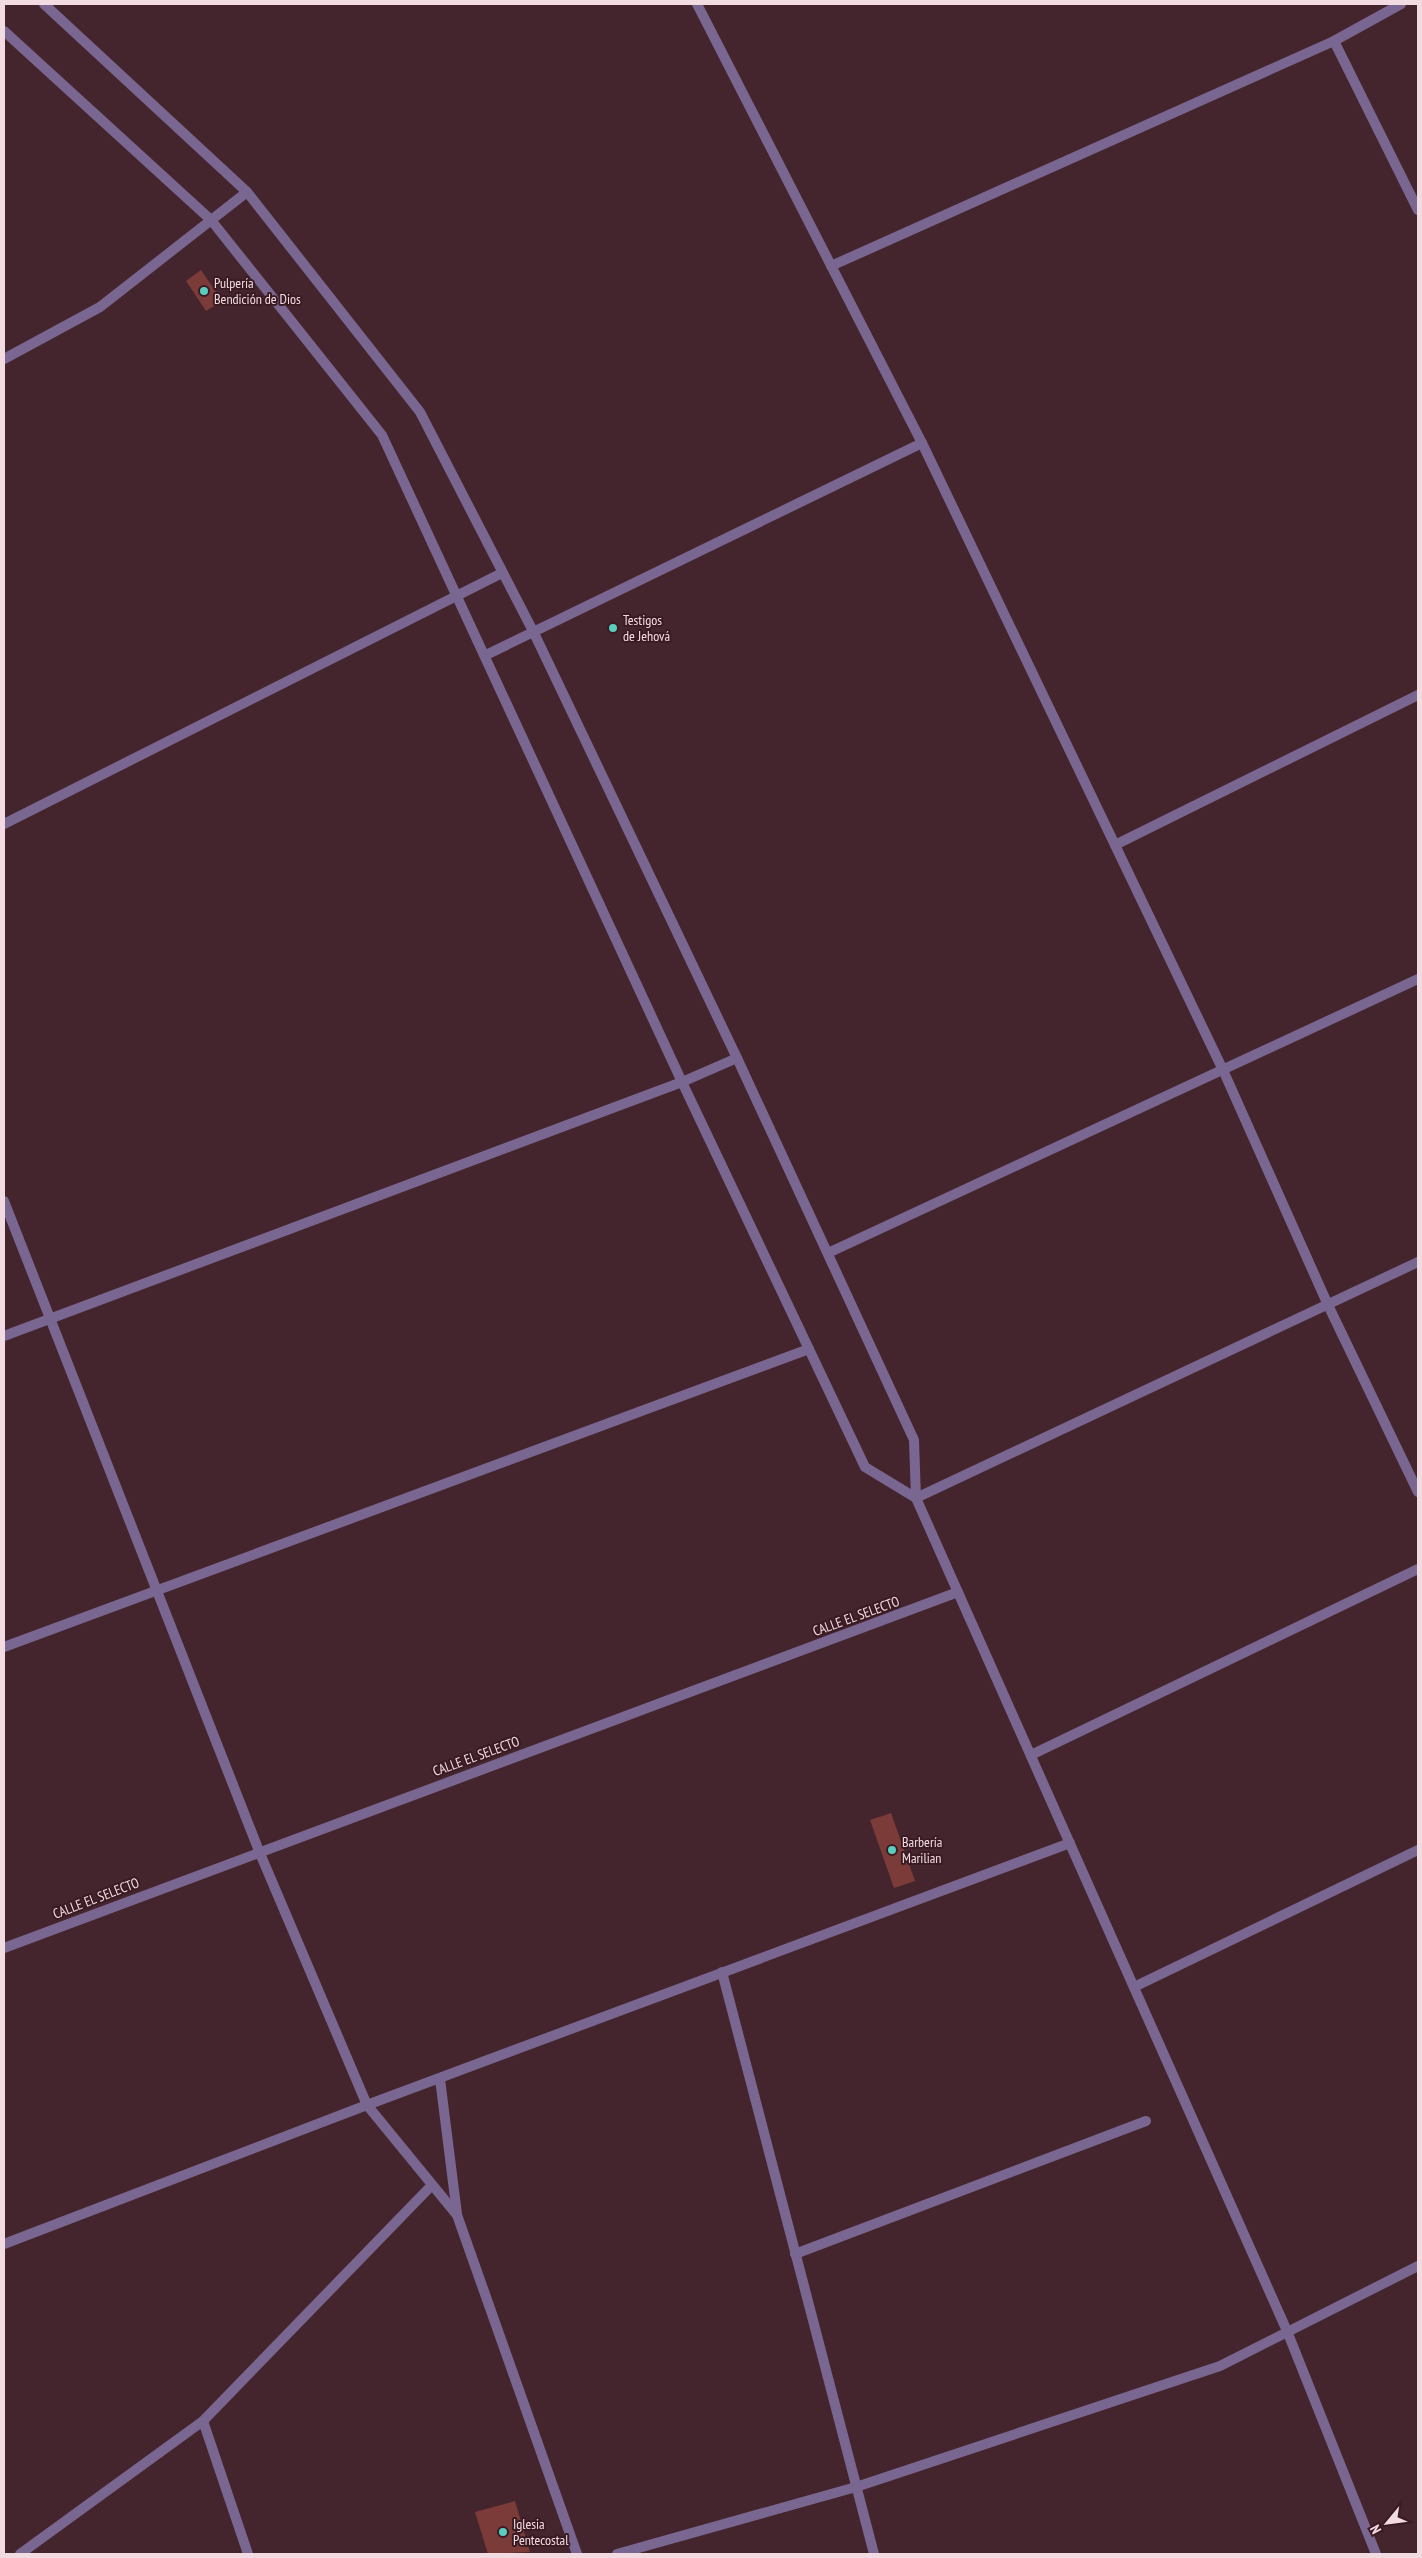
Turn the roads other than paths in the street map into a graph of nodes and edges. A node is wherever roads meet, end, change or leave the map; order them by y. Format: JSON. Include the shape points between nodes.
{"nodes":[{"id":1,"x":44,"y":4,"type":"edge"},
{"id":2,"x":697,"y":4,"type":"edge"},
{"id":3,"x":1401,"y":4,"type":"edge"},
{"id":4,"x":4,"y":31,"type":"edge"},
{"id":5,"x":1334,"y":42,"type":"junction"},
{"id":6,"x":247,"y":192,"type":"junction"},
{"id":7,"x":1418,"y":210,"type":"edge"},
{"id":8,"x":211,"y":220,"type":"junction"},
{"id":9,"x":832,"y":266,"type":"junction"},
{"id":10,"x":4,"y":359,"type":"edge"},
{"id":11,"x":922,"y":443,"type":"junction"},
{"id":12,"x":502,"y":573,"type":"junction"},
{"id":13,"x":457,"y":595,"type":"junction"},
{"id":14,"x":534,"y":633,"type":"junction"},
{"id":15,"x":486,"y":656,"type":"junction"},
{"id":16,"x":1418,"y":695,"type":"edge"},
{"id":17,"x":4,"y":824,"type":"edge"},
{"id":18,"x":1115,"y":845,"type":"junction"},
{"id":19,"x":1418,"y":979,"type":"edge"},
{"id":20,"x":737,"y":1058,"type":"junction"},
{"id":21,"x":1223,"y":1070,"type":"junction"},
{"id":22,"x":682,"y":1082,"type":"junction"},
{"id":23,"x":4,"y":1201,"type":"edge"},
{"id":24,"x":828,"y":1253,"type":"junction"},
{"id":25,"x":1418,"y":1262,"type":"edge"},
{"id":26,"x":1328,"y":1305,"type":"junction"},
{"id":27,"x":51,"y":1318,"type":"junction"},
{"id":28,"x":4,"y":1336,"type":"edge"},
{"id":29,"x":809,"y":1349,"type":"junction"},
{"id":30,"x":1418,"y":1492,"type":"edge"},
{"id":31,"x":916,"y":1498,"type":"junction"},
{"id":32,"x":1418,"y":1569,"type":"edge"},
{"id":33,"x":157,"y":1589,"type":"junction"},
{"id":34,"x":958,"y":1592,"type":"junction"},
{"id":35,"x":4,"y":1647,"type":"edge"},
{"id":36,"x":1031,"y":1755,"type":"junction"},
{"id":37,"x":1070,"y":1843,"type":"junction"},
{"id":38,"x":1418,"y":1850,"type":"edge"},
{"id":39,"x":259,"y":1851,"type":"junction"},
{"id":40,"x":4,"y":1948,"type":"edge"},
{"id":41,"x":722,"y":1972,"type":"junction"},
{"id":42,"x":1134,"y":1987,"type":"junction"},
{"id":43,"x":440,"y":2079,"type":"junction"},
{"id":44,"x":367,"y":2105,"type":"junction"},
{"id":45,"x":1146,"y":2122,"type":"dead end"},
{"id":46,"x":432,"y":2185,"type":"junction"},
{"id":47,"x":457,"y":2215,"type":"junction"},
{"id":48,"x":4,"y":2244,"type":"edge"},
{"id":49,"x":795,"y":2254,"type":"junction"},
{"id":50,"x":1418,"y":2266,"type":"edge"},
{"id":51,"x":1287,"y":2331,"type":"junction"},
{"id":52,"x":203,"y":2420,"type":"junction"},
{"id":53,"x":856,"y":2487,"type":"junction"},
{"id":54,"x":20,"y":2554,"type":"edge"},
{"id":55,"x":248,"y":2554,"type":"edge"},
{"id":56,"x":577,"y":2554,"type":"edge"},
{"id":57,"x":617,"y":2554,"type":"edge"},
{"id":58,"x":874,"y":2554,"type":"edge"},
{"id":59,"x":1376,"y":2554,"type":"edge"}],
"edges":[{"from":1,"to":6,"type":"street"},
{"from":2,"to":9,"type":"street"},
{"from":3,"to":5,"type":"street"},
{"from":4,"to":8,"type":"street"},
{"from":5,"to":7,"type":"street"},
{"from":5,"to":9,"type":"street"},
{"from":6,"to":8,"type":"street"},
{"from":6,"to":12,"type":"street","via":[[420,412]]},
{"from":8,"to":10,"type":"street","via":[[100,307]]},
{"from":8,"to":13,"type":"street","via":[[382,435]]},
{"from":9,"to":11,"type":"street"},
{"from":11,"to":14,"type":"street"},
{"from":11,"to":18,"type":"street"},
{"from":12,"to":13,"type":"street"},
{"from":12,"to":14,"type":"street"},
{"from":13,"to":15,"type":"street"},
{"from":13,"to":17,"type":"street"},
{"from":14,"to":15,"type":"street"},
{"from":14,"to":20,"type":"street"},
{"from":15,"to":22,"type":"street"},
{"from":16,"to":18,"type":"street"},
{"from":18,"to":21,"type":"street"},
{"from":19,"to":21,"type":"street"},
{"from":20,"to":22,"type":"street"},
{"from":20,"to":24,"type":"street"},
{"from":21,"to":24,"type":"street"},
{"from":21,"to":26,"type":"street"},
{"from":22,"to":27,"type":"street"},
{"from":22,"to":29,"type":"street"},
{"from":23,"to":27,"type":"street"},
{"from":24,"to":31,"type":"street","via":[[914,1440]]},
{"from":25,"to":26,"type":"street"},
{"from":26,"to":30,"type":"street"},
{"from":26,"to":31,"type":"street"},
{"from":27,"to":28,"type":"street"},
{"from":27,"to":33,"type":"street"},
{"from":29,"to":31,"type":"street","via":[[865,1467]]},
{"from":29,"to":33,"type":"street"},
{"from":31,"to":34,"type":"street"},
{"from":32,"to":36,"type":"street"},
{"from":33,"to":35,"type":"street"},
{"from":33,"to":39,"type":"street"},
{"from":34,"to":36,"type":"street"},
{"from":34,"to":39,"type":"street","name":"CALLE EL SELECTO"},
{"from":36,"to":37,"type":"street"},
{"from":37,"to":41,"type":"street"},
{"from":37,"to":42,"type":"street"},
{"from":38,"to":42,"type":"street"},
{"from":39,"to":40,"type":"street","name":"CALLE EL SELECTO"},
{"from":39,"to":44,"type":"street"},
{"from":41,"to":43,"type":"street"},
{"from":41,"to":49,"type":"street"},
{"from":42,"to":51,"type":"street"},
{"from":43,"to":44,"type":"street"},
{"from":43,"to":47,"type":"street"},
{"from":44,"to":46,"type":"street"},
{"from":44,"to":48,"type":"street"},
{"from":45,"to":49,"type":"street"},
{"from":46,"to":47,"type":"street"},
{"from":46,"to":52,"type":"street"},
{"from":47,"to":56,"type":"street"},
{"from":49,"to":53,"type":"street"},
{"from":50,"to":51,"type":"street"},
{"from":51,"to":53,"type":"street","via":[[1220,2366]]},
{"from":51,"to":59,"type":"street"},
{"from":52,"to":54,"type":"street"},
{"from":52,"to":55,"type":"street"},
{"from":53,"to":57,"type":"street"},
{"from":53,"to":58,"type":"street"}]}
